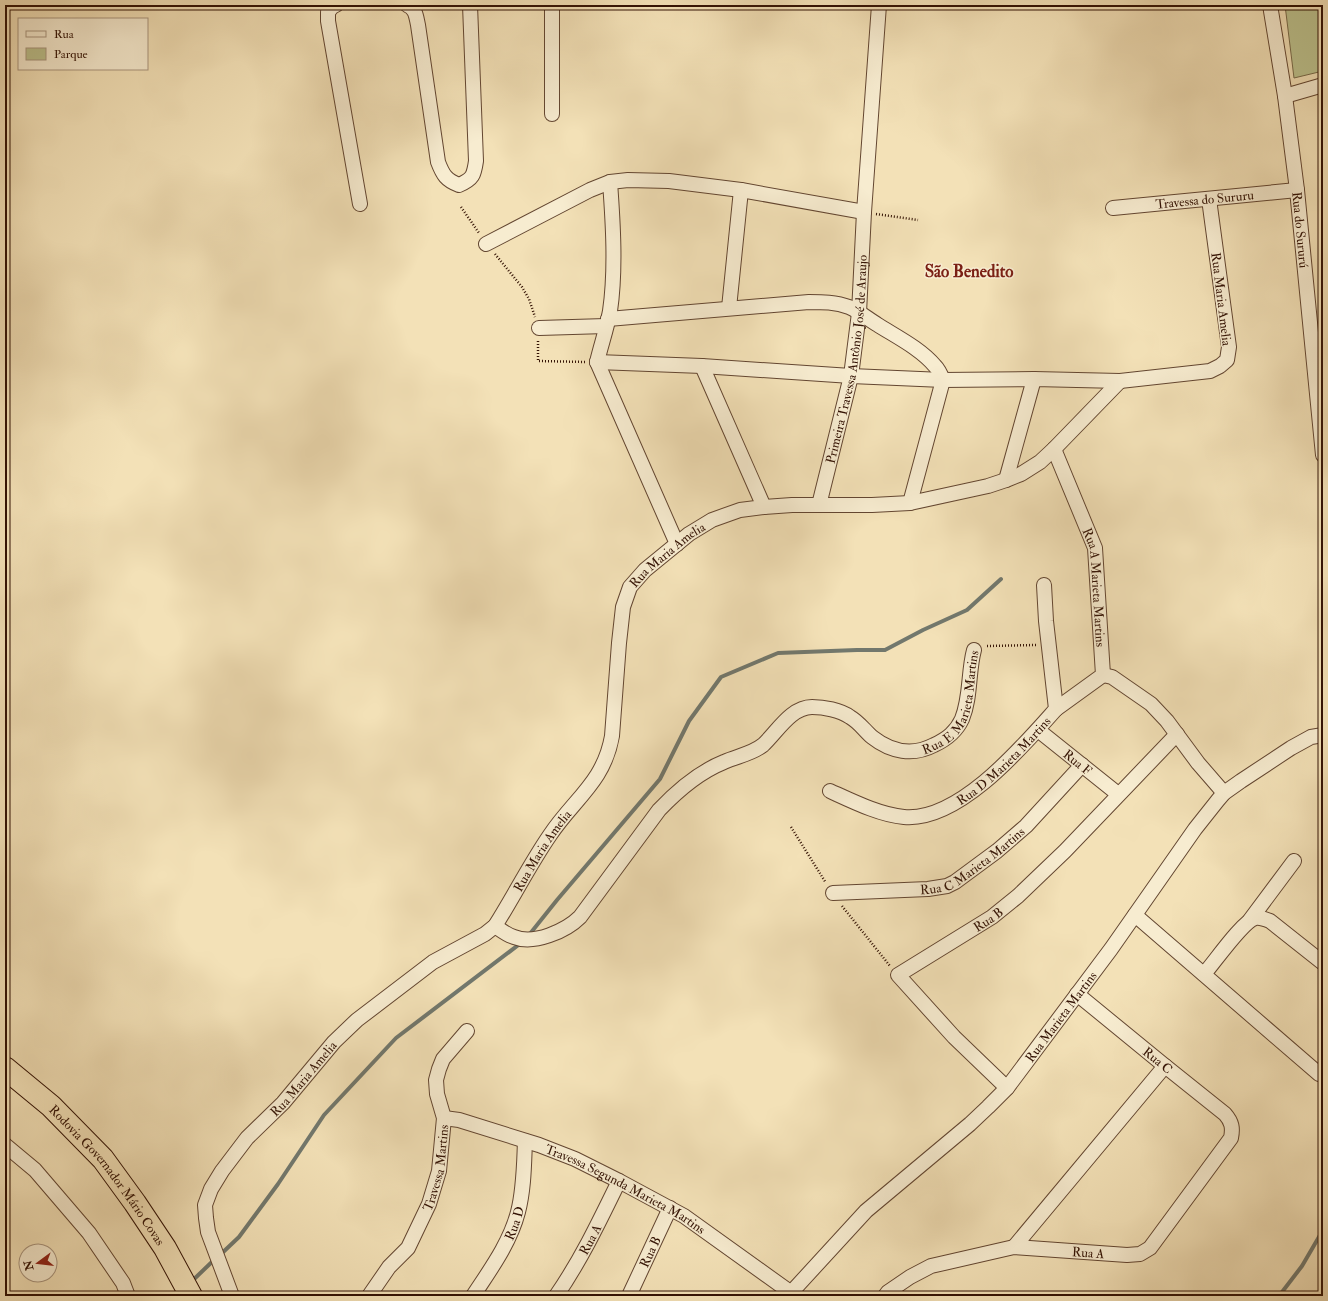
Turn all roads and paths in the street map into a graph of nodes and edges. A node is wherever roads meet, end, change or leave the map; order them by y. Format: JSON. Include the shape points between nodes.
{"nodes":[{"id":1,"x":336,"y":5,"type":"edge"},
{"id":2,"x":407,"y":5,"type":"edge"},
{"id":3,"x":470,"y":5,"type":"edge"},
{"id":4,"x":552,"y":5,"type":"edge"},
{"id":5,"x":879,"y":5,"type":"edge"},
{"id":6,"x":1270,"y":5,"type":"edge"},
{"id":7,"x":1323,"y":85,"type":"edge"},
{"id":8,"x":1285,"y":96,"type":"junction"},
{"id":9,"x":552,"y":114,"type":"dead end"},
{"id":10,"x":610,"y":182,"type":"junction"},
{"id":11,"x":741,"y":190,"type":"junction"},
{"id":12,"x":1297,"y":190,"type":"junction"},
{"id":13,"x":1209,"y":199,"type":"junction"},
{"id":14,"x":360,"y":204,"type":"dead end"},
{"id":15,"x":461,"y":207,"type":"dead end"},
{"id":16,"x":1113,"y":208,"type":"dead end"},
{"id":17,"x":864,"y":212,"type":"junction"},
{"id":18,"x":918,"y":220,"type":"dead end"},
{"id":19,"x":486,"y":244,"type":"junction"},
{"id":20,"x":729,"y":308,"type":"junction"},
{"id":21,"x":859,"y":313,"type":"junction"},
{"id":22,"x":607,"y":322,"type":"junction"},
{"id":23,"x":539,"y":328,"type":"junction"},
{"id":24,"x":597,"y":362,"type":"junction"},
{"id":25,"x":702,"y":366,"type":"junction"},
{"id":26,"x":851,"y":376,"type":"junction"},
{"id":27,"x":1034,"y":379,"type":"junction"},
{"id":28,"x":943,"y":380,"type":"junction"},
{"id":29,"x":1120,"y":381,"type":"junction"},
{"id":30,"x":1054,"y":449,"type":"junction"},
{"id":31,"x":1323,"y":455,"type":"edge"},
{"id":32,"x":1006,"y":480,"type":"junction"},
{"id":33,"x":910,"y":504,"type":"junction"},
{"id":34,"x":819,"y":505,"type":"junction"},
{"id":35,"x":764,"y":507,"type":"junction"},
{"id":36,"x":677,"y":544,"type":"junction"},
{"id":37,"x":1044,"y":585,"type":"dead end"},
{"id":38,"x":1048,"y":646,"type":"junction"},
{"id":39,"x":974,"y":650,"type":"joint"},
{"id":40,"x":1103,"y":675,"type":"junction"},
{"id":41,"x":1056,"y":709,"type":"junction"},
{"id":42,"x":1038,"y":730,"type":"junction"},
{"id":43,"x":1177,"y":734,"type":"junction"},
{"id":44,"x":1323,"y":735,"type":"edge"},
{"id":45,"x":1082,"y":764,"type":"junction"},
{"id":46,"x":830,"y":791,"type":"dead end"},
{"id":47,"x":1224,"y":793,"type":"junction"},
{"id":48,"x":1118,"y":794,"type":"junction"},
{"id":49,"x":1294,"y":861,"type":"dead end"},
{"id":50,"x":833,"y":893,"type":"dead end"},
{"id":51,"x":1135,"y":915,"type":"junction"},
{"id":52,"x":1250,"y":920,"type":"junction"},
{"id":53,"x":495,"y":926,"type":"junction"},
{"id":54,"x":1323,"y":963,"type":"edge"},
{"id":55,"x":1204,"y":974,"type":"junction"},
{"id":56,"x":1077,"y":994,"type":"junction"},
{"id":57,"x":467,"y":1031,"type":"dead end"},
{"id":58,"x":1165,"y":1066,"type":"junction"},
{"id":59,"x":5,"y":1068,"type":"edge"},
{"id":60,"x":1323,"y":1075,"type":"edge"},
{"id":61,"x":1007,"y":1088,"type":"junction"},
{"id":62,"x":444,"y":1118,"type":"junction"},
{"id":63,"x":1233,"y":1129,"type":"joint"},
{"id":64,"x":525,"y":1141,"type":"junction"},
{"id":65,"x":5,"y":1145,"type":"edge"},
{"id":66,"x":619,"y":1181,"type":"junction"},
{"id":67,"x":670,"y":1208,"type":"junction"},
{"id":68,"x":1014,"y":1247,"type":"junction"},
{"id":69,"x":789,"y":1294,"type":"edge"},
{"id":70,"x":886,"y":1294,"type":"edge"},
{"id":71,"x":128,"y":1296,"type":"edge"},
{"id":72,"x":191,"y":1296,"type":"edge"},
{"id":73,"x":232,"y":1296,"type":"edge"},
{"id":74,"x":369,"y":1296,"type":"edge"},
{"id":75,"x":473,"y":1296,"type":"edge"},
{"id":76,"x":556,"y":1296,"type":"edge"},
{"id":77,"x":629,"y":1296,"type":"edge"}],
"edges":[{"from":1,"to":14,"type":"street","via":[[328,12],[328,21]]},
{"from":2,"to":3,"type":"street","via":[[415,13],[418,25],[438,162],[449,181],[459,184],[469,180],[476,162]]},
{"from":4,"to":9,"type":"street"},
{"from":5,"to":17,"type":"street","name":"Primeira Travessa Antônio José de Araujo"},
{"from":6,"to":8,"type":"street","name":"Rua do Sururú"},
{"from":7,"to":8,"type":"street"},
{"from":8,"to":12,"type":"street","name":"Rua do Sururú"},
{"from":10,"to":11,"type":"street","via":[[646,180]]},
{"from":10,"to":19,"type":"street"},
{"from":10,"to":22,"type":"street","via":[[612,255],[611,300]]},
{"from":11,"to":17,"type":"street"},
{"from":11,"to":20,"type":"street"},
{"from":12,"to":13,"type":"street","name":"Travessa do Sururu"},
{"from":12,"to":31,"type":"street","name":"Rua do Sururú"},
{"from":13,"to":16,"type":"street","name":"Travessa do Sururu"},
{"from":13,"to":29,"type":"street","name":"Rua Maria Amelia","via":[[1229,346],[1227,360],[1210,371]]},
{"from":15,"to":19,"type":"path"},
{"from":17,"to":18,"type":"path"},
{"from":17,"to":21,"type":"street","name":"Primeira Travessa Antônio José de Araujo"},
{"from":19,"to":23,"type":"path","via":[[522,287]]},
{"from":20,"to":21,"type":"street","via":[[822,302],[838,304]]},
{"from":20,"to":22,"type":"street"},
{"from":21,"to":26,"type":"street","name":"Primeira Travessa Antônio José de Araujo"},
{"from":21,"to":28,"type":"street","via":[[930,360]]},
{"from":22,"to":23,"type":"street"},
{"from":22,"to":24,"type":"street"},
{"from":23,"to":24,"type":"path","via":[[538,361]]},
{"from":24,"to":25,"type":"street","name":"Rua Maria Amelia"},
{"from":24,"to":36,"type":"street"},
{"from":25,"to":26,"type":"street","name":"Rua Maria Amelia"},
{"from":25,"to":35,"type":"street"},
{"from":26,"to":28,"type":"street","name":"Rua Maria Amelia"},
{"from":26,"to":34,"type":"street","name":"Primeira Travessa Antônio José de Araujo"},
{"from":27,"to":28,"type":"street","name":"Rua Maria Amelia"},
{"from":27,"to":29,"type":"street","name":"Rua Maria Amelia"},
{"from":27,"to":32,"type":"street"},
{"from":28,"to":33,"type":"street"},
{"from":29,"to":30,"type":"street","name":"Rua Maria Amelia"},
{"from":30,"to":32,"type":"street","name":"Rua Maria Amelia","via":[[1040,462]]},
{"from":30,"to":40,"type":"street","name":"Rua A Marieta Martins","via":[[1095,548]]},
{"from":32,"to":33,"type":"street","name":"Rua Maria Amelia"},
{"from":33,"to":34,"type":"street","name":"Rua Maria Amelia"},
{"from":34,"to":35,"type":"street","name":"Rua Maria Amelia"},
{"from":35,"to":36,"type":"street","name":"Rua Maria Amelia","via":[[740,510],[712,520]]},
{"from":36,"to":53,"type":"street","name":"Rua Maria Amelia","via":[[645,570],[630,587],[623,607],[612,736],[601,768],[594,781],[550,834]]},
{"from":37,"to":38,"type":"street","name":"Rua D Marieta Martins"},
{"from":38,"to":39,"type":"path","name":"Rua E Marieta Martins","via":[[994,645]]},
{"from":38,"to":41,"type":"street","name":"Rua D Marieta Martins"},
{"from":39,"to":53,"type":"street","name":"Rua E Marieta Martins","via":[[962,718],[955,731],[941,742],[926,750],[910,752],[884,746],[849,716],[834,710],[804,708],[790,717],[762,745],[712,768],[674,794],[659,810],[573,924],[561,931],[534,939],[514,938]]},
{"from":40,"to":41,"type":"street"},
{"from":40,"to":43,"type":"street","via":[[1112,677],[1144,698]]},
{"from":41,"to":42,"type":"street","name":"Rua D Marieta Martins"},
{"from":42,"to":45,"type":"street","name":"Rua F"},
{"from":42,"to":46,"type":"street","name":"Rua D Marieta Martins","via":[[980,785],[949,807],[929,814],[904,817],[865,806]]},
{"from":43,"to":47,"type":"street"},
{"from":43,"to":48,"type":"street","name":"Rua B"},
{"from":44,"to":47,"type":"street","name":"Rua Marieta Martins","via":[[1311,737],[1291,748]]},
{"from":45,"to":48,"type":"street","name":"Rua F"},
{"from":45,"to":50,"type":"street","name":"Rua C Marieta Martins","via":[[1026,826],[955,882],[928,889]]},
{"from":47,"to":51,"type":"street","name":"Rua Marieta Martins","via":[[1195,829]]},
{"from":48,"to":61,"type":"street","name":"Rua B","via":[[1065,851],[1018,896],[992,917],[898,975],[967,1050]]},
{"from":49,"to":52,"type":"street"},
{"from":51,"to":55,"type":"street"},
{"from":51,"to":56,"type":"street","name":"Rua Marieta Martins"},
{"from":52,"to":54,"type":"street","via":[[1262,918],[1270,921]]},
{"from":52,"to":55,"type":"street"},
{"from":53,"to":73,"type":"street","name":"Rua Maria Amelia","via":[[433,962],[357,1020],[248,1138],[222,1171],[205,1205],[206,1218],[208,1232]]},
{"from":55,"to":60,"type":"street"},
{"from":56,"to":58,"type":"street","name":"Rua C"},
{"from":56,"to":61,"type":"street","name":"Rua Marieta Martins"},
{"from":57,"to":62,"type":"street","name":"Travessa Martins","via":[[443,1059],[436,1080]]},
{"from":58,"to":63,"type":"street","name":"Rua C","via":[[1225,1114]]},
{"from":58,"to":68,"type":"street"},
{"from":59,"to":72,"type":"highway","name":"Rodovia Governador Mário Covas","via":[[51,1106],[103,1159],[135,1202]]},
{"from":61,"to":69,"type":"street","name":"Rua Marieta Martins","via":[[970,1124],[866,1212]]},
{"from":62,"to":64,"type":"street","name":"Travessa Segunda Marieta Martins","via":[[459,1120]]},
{"from":62,"to":74,"type":"street","name":"Travessa Martins","via":[[439,1171],[429,1204],[408,1248],[389,1267]]},
{"from":63,"to":68,"type":"street","name":"Rua A","via":[[1231,1138],[1150,1248],[1140,1254]]},
{"from":64,"to":66,"type":"street","name":"Travessa Segunda Marieta Martins","via":[[575,1160]]},
{"from":64,"to":75,"type":"street","name":"Rua D","via":[[518,1212],[504,1246]]},
{"from":65,"to":71,"type":"street","via":[[35,1170],[89,1233],[123,1284]]},
{"from":66,"to":67,"type":"street","name":"Travessa Segunda Marieta Martins"},
{"from":66,"to":76,"type":"street","name":"Rua A"},
{"from":67,"to":69,"type":"street","name":"Travessa Segunda Marieta Martins"},
{"from":67,"to":77,"type":"street","name":"Rua B"},
{"from":68,"to":70,"type":"street","name":"Rua A","via":[[931,1266]]}]}
